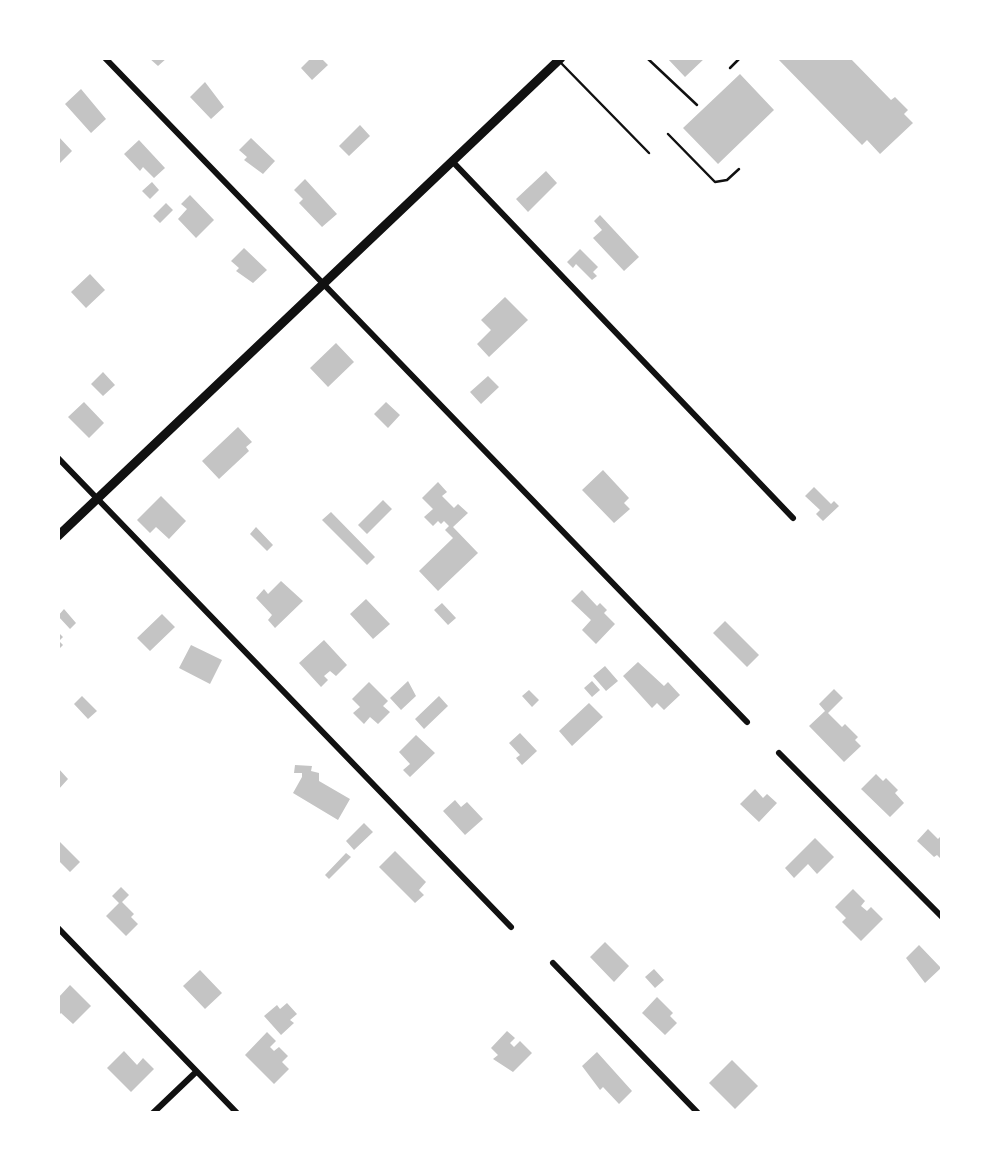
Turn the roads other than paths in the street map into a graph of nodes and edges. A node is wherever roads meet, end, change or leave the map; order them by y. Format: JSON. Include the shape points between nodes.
{"nodes":[{"id":1,"x":104,"y":58,"type":"edge"},
{"id":2,"x":647,"y":58,"type":"edge"},
{"id":3,"x":740,"y":58,"type":"edge"},
{"id":4,"x":558,"y":59,"type":"edge"},
{"id":5,"x":730,"y":68,"type":"dead end"},
{"id":6,"x":697,"y":105,"type":"dead end"},
{"id":7,"x":668,"y":134,"type":"dead end"},
{"id":8,"x":649,"y":153,"type":"dead end"},
{"id":9,"x":452,"y":161,"type":"junction"},
{"id":10,"x":739,"y":169,"type":"dead end"},
{"id":11,"x":322,"y":283,"type":"junction"},
{"id":12,"x":58,"y":458,"type":"edge"},
{"id":13,"x":96,"y":499,"type":"junction"},
{"id":14,"x":793,"y":518,"type":"dead end"},
{"id":15,"x":58,"y":536,"type":"edge"},
{"id":16,"x":747,"y":722,"type":"dead end"},
{"id":17,"x":779,"y":753,"type":"dead end"},
{"id":18,"x":942,"y":917,"type":"edge"},
{"id":19,"x":511,"y":927,"type":"dead end"},
{"id":20,"x":58,"y":928,"type":"edge"},
{"id":21,"x":553,"y":963,"type":"dead end"},
{"id":22,"x":196,"y":1072,"type":"junction"},
{"id":23,"x":153,"y":1113,"type":"edge"},
{"id":24,"x":237,"y":1113,"type":"edge"},
{"id":25,"x":698,"y":1113,"type":"edge"}],
"edges":[{"from":1,"to":11,"type":"street"},
{"from":2,"to":6,"type":"lane"},
{"from":3,"to":5,"type":"lane"},
{"from":4,"to":8,"type":"lane"},
{"from":4,"to":9,"type":"main road"},
{"from":7,"to":10,"type":"lane","via":[[715,182],[727,180]]},
{"from":9,"to":11,"type":"main road"},
{"from":9,"to":14,"type":"street"},
{"from":11,"to":13,"type":"main road"},
{"from":11,"to":16,"type":"street"},
{"from":12,"to":13,"type":"street"},
{"from":13,"to":15,"type":"main road"},
{"from":13,"to":19,"type":"street"},
{"from":17,"to":18,"type":"street"},
{"from":20,"to":22,"type":"street"},
{"from":21,"to":25,"type":"street"},
{"from":22,"to":23,"type":"street"},
{"from":22,"to":24,"type":"street"}]}
